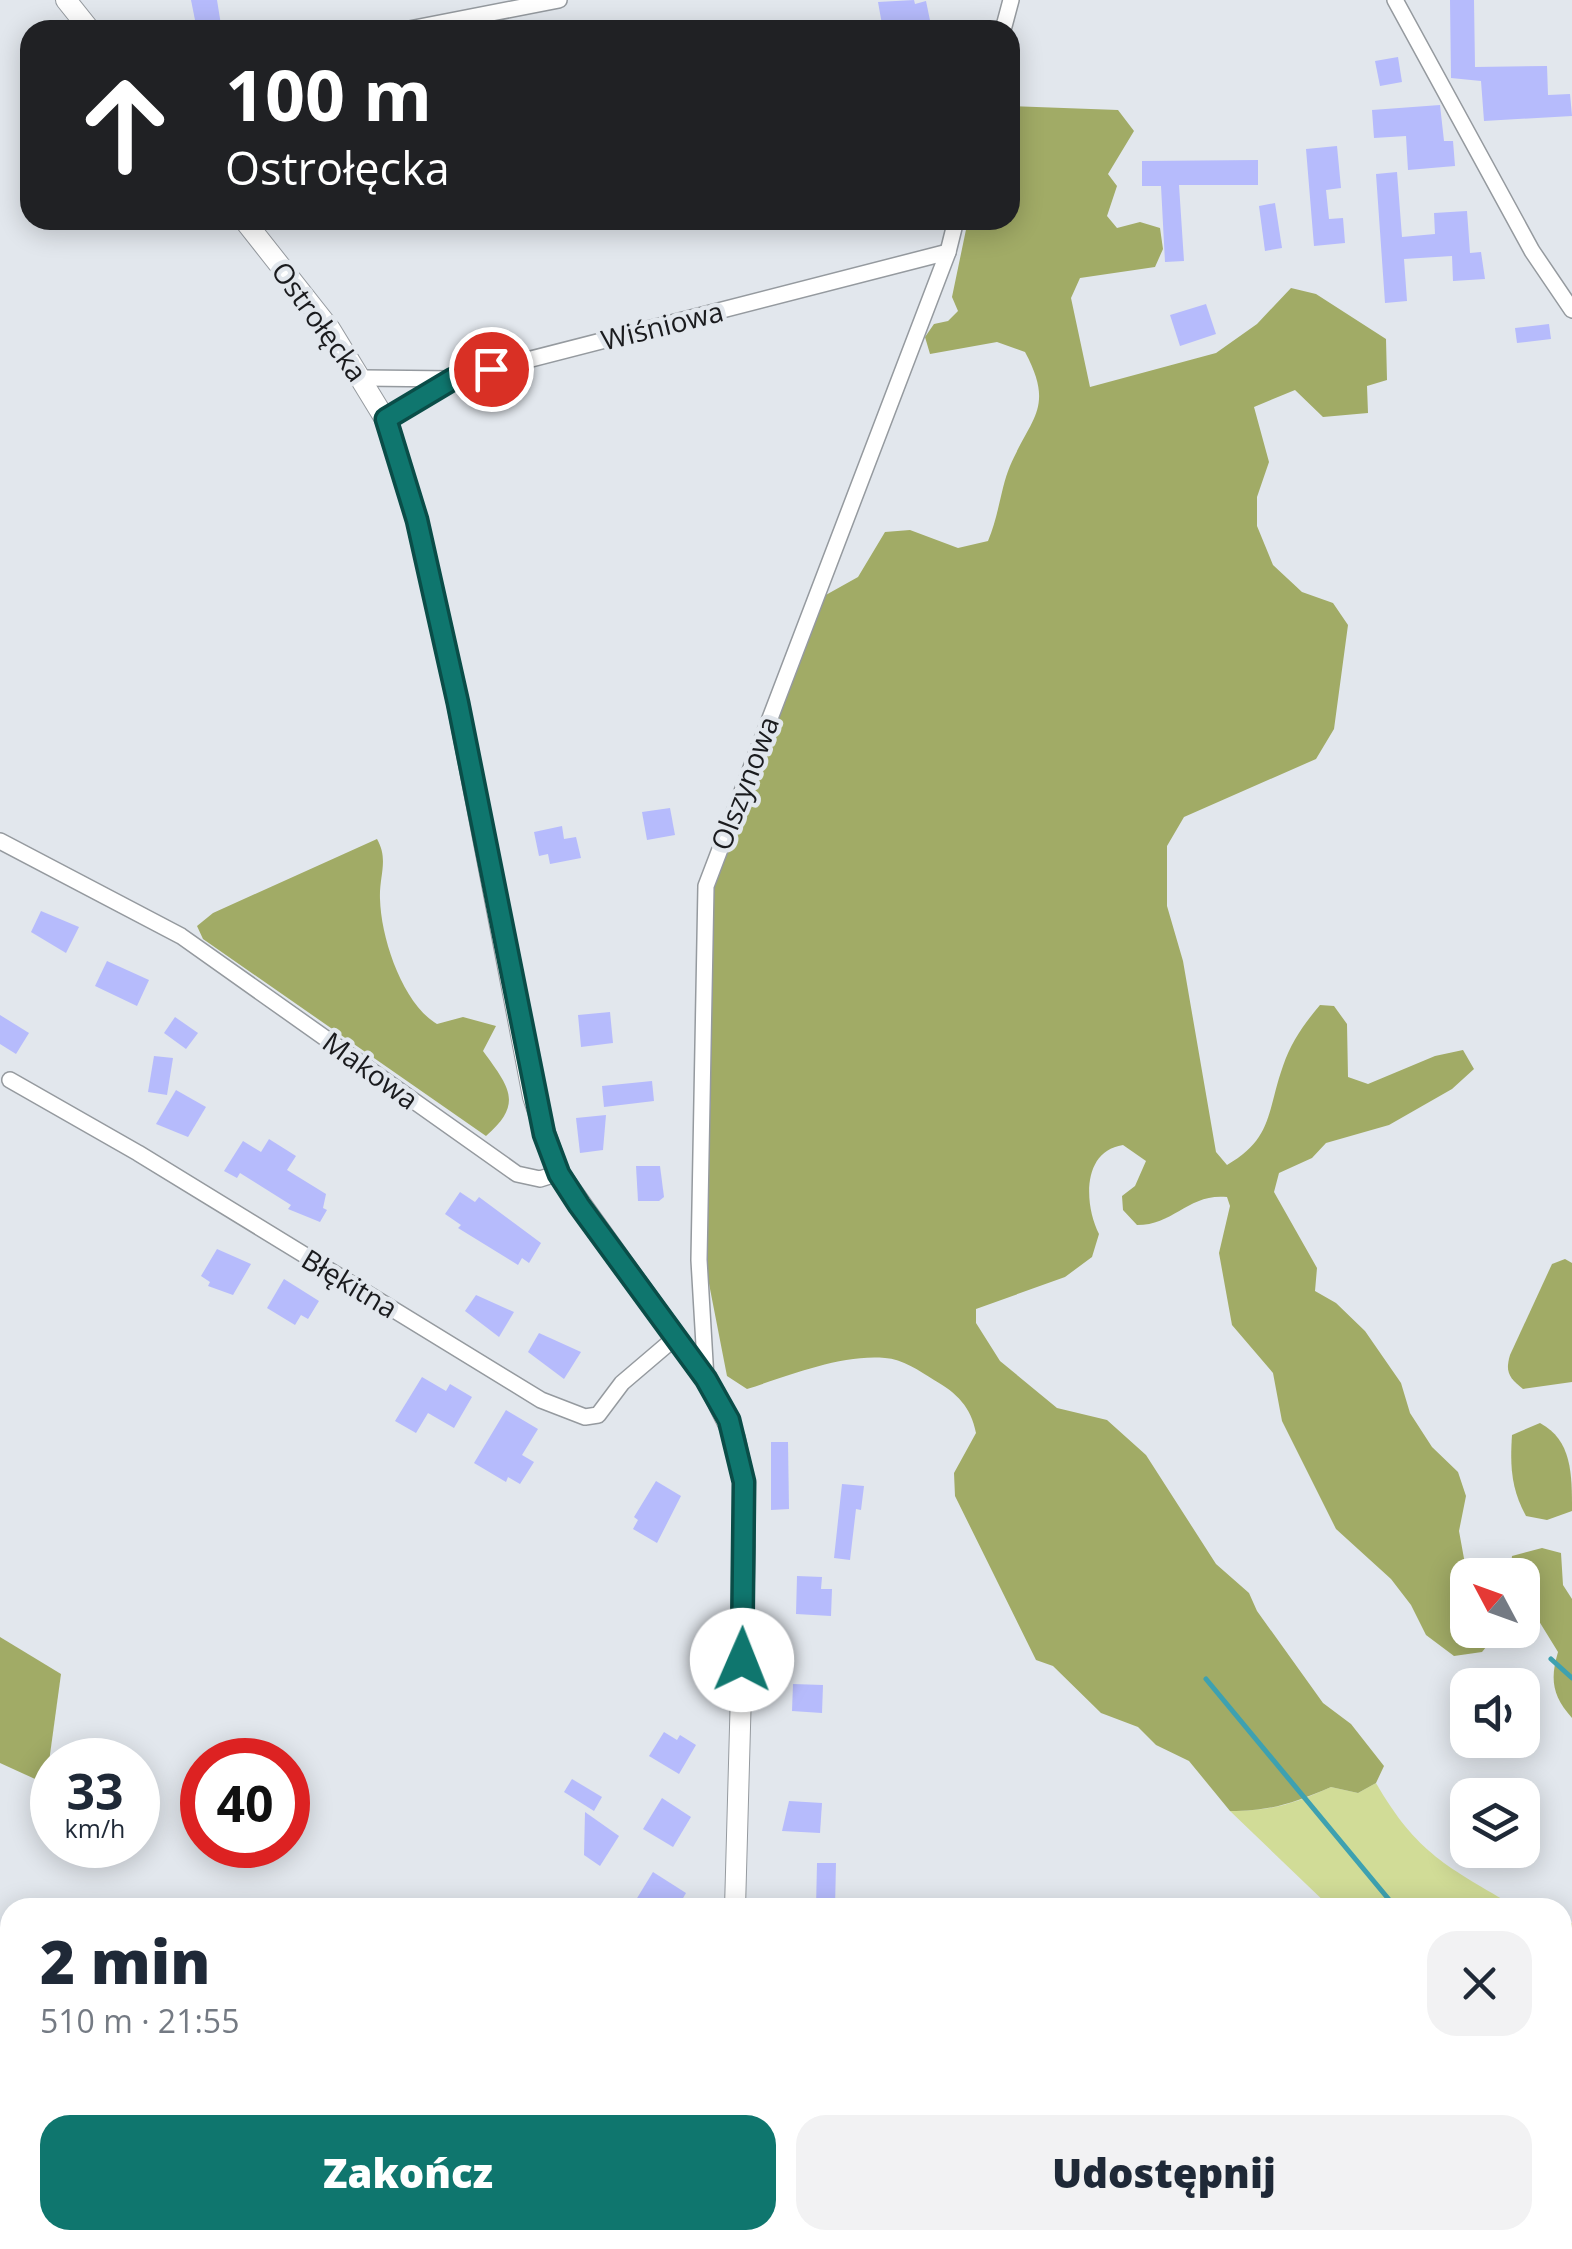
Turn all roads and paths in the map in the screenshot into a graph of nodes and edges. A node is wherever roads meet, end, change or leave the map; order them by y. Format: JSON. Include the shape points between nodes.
{"nodes":[{"id":1,"x":66,"y":0,"type":"edge"},
{"id":2,"x":560,"y":0,"type":"edge"},
{"id":3,"x":1395,"y":0,"type":"edge"},
{"id":4,"x":82,"y":20,"type":"edge"},
{"id":5,"x":456,"y":20,"type":"edge"},
{"id":6,"x":252,"y":230,"type":"edge"},
{"id":7,"x":954,"y":230,"type":"edge"},
{"id":8,"x":948,"y":252,"type":"junction"},
{"id":9,"x":1572,"y":310,"type":"edge"},
{"id":10,"x":364,"y":378,"type":"junction"},
{"id":11,"x":453,"y":379,"type":"junction"},
{"id":12,"x":386,"y":419,"type":"junction"},
{"id":13,"x":0,"y":841,"type":"edge"},
{"id":14,"x":10,"y":1080,"type":"dead end"},
{"id":15,"x":559,"y":1174,"type":"junction"},
{"id":16,"x":676,"y":1337,"type":"junction"},
{"id":17,"x":706,"y":1379,"type":"junction"},
{"id":18,"x":735,"y":1898,"type":"edge"}],
"edges":[{"from":1,"to":4,"type":"street"},
{"from":2,"to":5,"type":"street"},
{"from":3,"to":9,"type":"street","via":[[1532,251]]},
{"from":6,"to":10,"type":"street","name":"Ostrołęcka"},
{"from":7,"to":8,"type":"street","name":"Olszynowa"},
{"from":8,"to":11,"type":"street","name":"Wiśniowa"},
{"from":8,"to":17,"type":"street","name":"Olszynowa","via":[[706,886],[699,1260]]},
{"from":10,"to":11,"type":"street"},
{"from":10,"to":12,"type":"street","name":"Ostrołęcka"},
{"from":11,"to":12,"type":"street","name":"Wiśniowa"},
{"from":12,"to":15,"type":"street","name":"Ostrołęcka","via":[[417,520],[458,703],[533,1097]]},
{"from":13,"to":15,"type":"street","name":"Makowa","via":[[190,942],[518,1174]]},
{"from":14,"to":16,"type":"street","name":"Błękitna","via":[[542,1400],[585,1417],[598,1415],[622,1382]]},
{"from":15,"to":16,"type":"street","name":"Ostrołęcka"},
{"from":16,"to":17,"type":"street","name":"Ostrołęcka"},
{"from":17,"to":18,"type":"street","name":"Ostrołęcka","via":[[729,1420],[744,1482]]}]}
